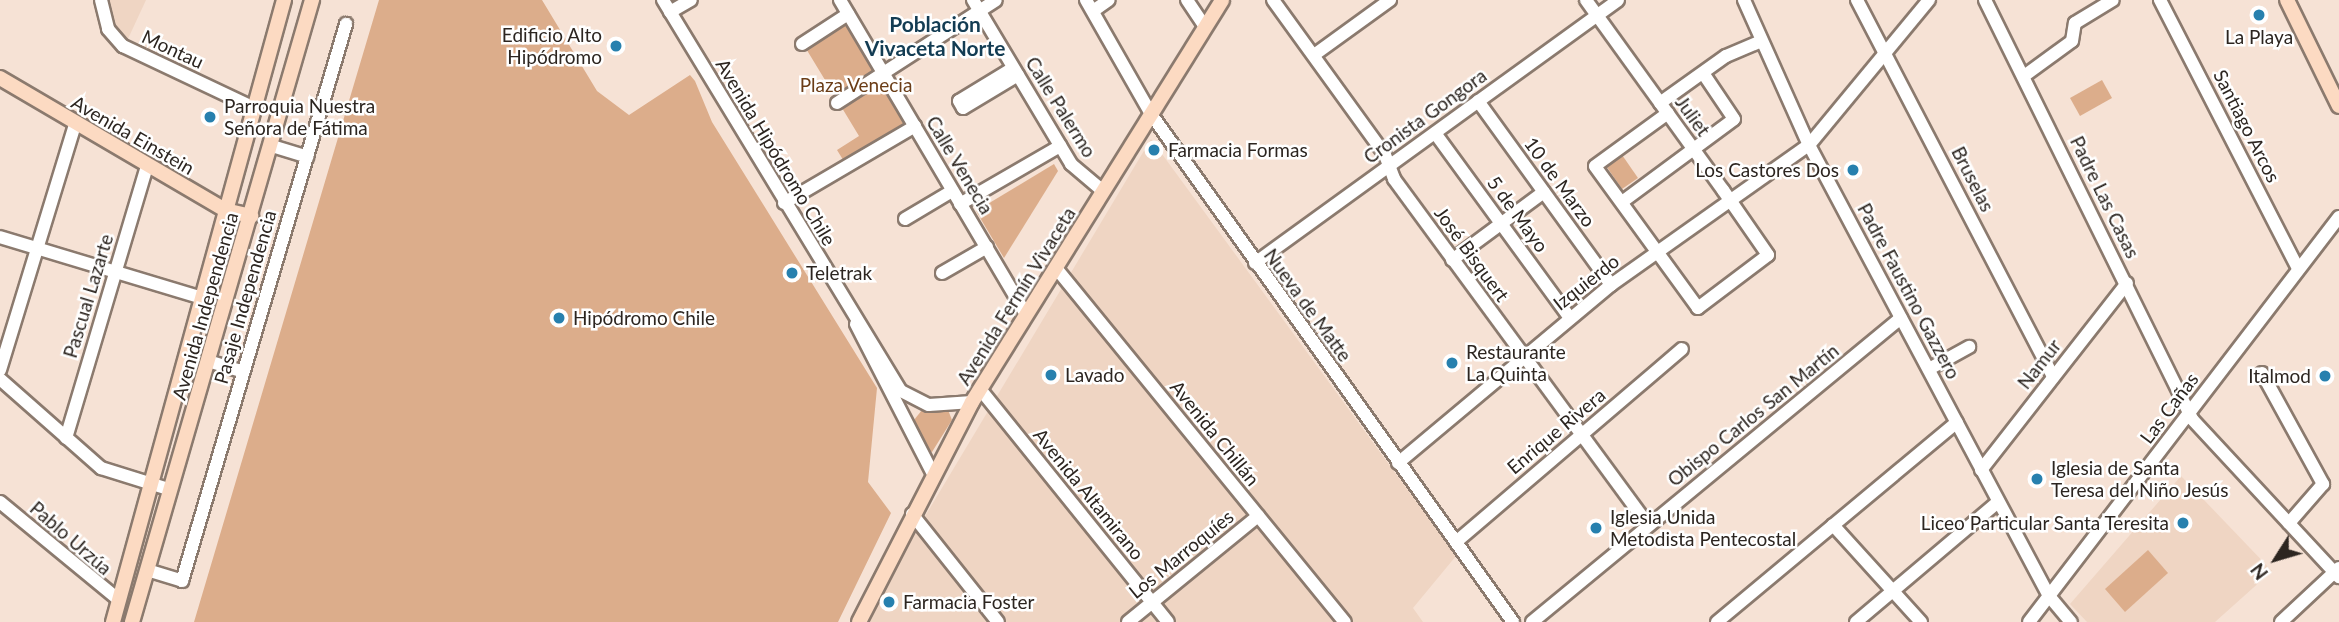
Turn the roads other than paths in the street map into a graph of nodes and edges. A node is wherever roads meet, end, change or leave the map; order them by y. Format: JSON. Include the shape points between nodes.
{"nodes":[{"id":1,"x":102,"y":0,"type":"edge"},
{"id":2,"x":284,"y":0,"type":"edge"},
{"id":3,"x":312,"y":0,"type":"edge"},
{"id":4,"x":663,"y":0,"type":"edge"},
{"id":5,"x":691,"y":0,"type":"edge"},
{"id":6,"x":840,"y":0,"type":"edge"},
{"id":7,"x":996,"y":0,"type":"edge"},
{"id":8,"x":1110,"y":0,"type":"edge"},
{"id":9,"x":1187,"y":0,"type":"edge"},
{"id":10,"x":1222,"y":0,"type":"edge"},
{"id":11,"x":1273,"y":0,"type":"edge"},
{"id":12,"x":1390,"y":0,"type":"edge"},
{"id":13,"x":1586,"y":0,"type":"edge"},
{"id":14,"x":1618,"y":0,"type":"edge"},
{"id":15,"x":1744,"y":0,"type":"edge"},
{"id":16,"x":1857,"y":0,"type":"edge"},
{"id":17,"x":1929,"y":0,"type":"edge"},
{"id":18,"x":1985,"y":0,"type":"edge"},
{"id":19,"x":2113,"y":0,"type":"edge"},
{"id":20,"x":2161,"y":0,"type":"edge"},
{"id":21,"x":2287,"y":0,"type":"edge"},
{"id":22,"x":976,"y":5,"type":"edge"},
{"id":23,"x":1090,"y":6,"type":"edge"},
{"id":24,"x":670,"y":12,"type":"junction"},
{"id":25,"x":848,"y":14,"type":"junction"},
{"id":26,"x":1597,"y":15,"type":"junction"},
{"id":27,"x":346,"y":24,"type":"dead end"},
{"id":28,"x":1205,"y":27,"type":"junction"},
{"id":29,"x":1761,"y":41,"type":"junction"},
{"id":30,"x":802,"y":44,"type":"dead end"},
{"id":31,"x":1886,"y":53,"type":"junction"},
{"id":32,"x":1314,"y":55,"type":"junction"},
{"id":33,"x":1016,"y":72,"type":"junction"},
{"id":34,"x":1703,"y":73,"type":"junction"},
{"id":35,"x":884,"y":74,"type":"junction"},
{"id":36,"x":2024,"y":76,"type":"junction"},
{"id":37,"x":1,"y":81,"type":"edge"},
{"id":38,"x":986,"y":90,"type":"dead end"},
{"id":39,"x":1478,"y":101,"type":"junction"},
{"id":40,"x":2338,"y":101,"type":"edge"},
{"id":41,"x":837,"y":103,"type":"dead end"},
{"id":42,"x":254,"y":108,"type":"junction"},
{"id":43,"x":1664,"y":108,"type":"junction"},
{"id":44,"x":1151,"y":114,"type":"junction"},
{"id":45,"x":75,"y":124,"type":"junction"},
{"id":46,"x":915,"y":127,"type":"junction"},
{"id":47,"x":1435,"y":133,"type":"junction"},
{"id":48,"x":1809,"y":145,"type":"junction"},
{"id":49,"x":272,"y":146,"type":"junction"},
{"id":50,"x":1059,"y":146,"type":"junction"},
{"id":51,"x":1694,"y":149,"type":"junction"},
{"id":52,"x":307,"y":157,"type":"junction"},
{"id":53,"x":147,"y":166,"type":"junction"},
{"id":54,"x":1389,"y":166,"type":"junction"},
{"id":55,"x":952,"y":191,"type":"junction"},
{"id":56,"x":1103,"y":191,"type":"junction"},
{"id":57,"x":1544,"y":192,"type":"junction"},
{"id":58,"x":1729,"y":198,"type":"junction"},
{"id":59,"x":1622,"y":202,"type":"junction"},
{"id":60,"x":784,"y":203,"type":"junction"},
{"id":61,"x":960,"y":204,"type":"junction"},
{"id":62,"x":225,"y":210,"type":"junction"},
{"id":63,"x":251,"y":216,"type":"junction"},
{"id":64,"x":2339,"y":217,"type":"edge"},
{"id":65,"x":905,"y":219,"type":"dead end"},
{"id":66,"x":1501,"y":224,"type":"junction"},
{"id":67,"x":0,"y":237,"type":"edge"},
{"id":68,"x":987,"y":247,"type":"junction"},
{"id":69,"x":37,"y":248,"type":"junction"},
{"id":70,"x":1657,"y":251,"type":"junction"},
{"id":71,"x":1452,"y":260,"type":"junction"},
{"id":72,"x":1255,"y":263,"type":"junction"},
{"id":73,"x":1056,"y":268,"type":"junction"},
{"id":74,"x":2298,"y":269,"type":"junction"},
{"id":75,"x":115,"y":271,"type":"junction"},
{"id":76,"x":942,"y":273,"type":"dead end"},
{"id":77,"x":2127,"y":284,"type":"junction"},
{"id":78,"x":1611,"y":285,"type":"junction"},
{"id":79,"x":199,"y":297,"type":"junction"},
{"id":80,"x":1026,"y":314,"type":"junction"},
{"id":81,"x":1570,"y":318,"type":"junction"},
{"id":82,"x":1901,"y":318,"type":"junction"},
{"id":83,"x":856,"y":324,"type":"junction"},
{"id":84,"x":1969,"y":347,"type":"dead end"},
{"id":85,"x":1682,"y":349,"type":"dead end"},
{"id":86,"x":1523,"y":358,"type":"junction"},
{"id":87,"x":208,"y":361,"type":"junction"},
{"id":88,"x":1929,"y":369,"type":"junction"},
{"id":89,"x":0,"y":370,"type":"edge"},
{"id":90,"x":243,"y":372,"type":"junction"},
{"id":91,"x":2262,"y":373,"type":"dead end"},
{"id":92,"x":2053,"y":377,"type":"junction"},
{"id":93,"x":0,"y":379,"type":"edge"},
{"id":94,"x":976,"y":396,"type":"junction"},
{"id":95,"x":2190,"y":412,"type":"junction"},
{"id":96,"x":1957,"y":422,"type":"junction"},
{"id":97,"x":1581,"y":436,"type":"junction"},
{"id":98,"x":66,"y":438,"type":"junction"},
{"id":99,"x":1398,"y":463,"type":"junction"},
{"id":100,"x":1981,"y":470,"type":"junction"},
{"id":101,"x":932,"y":472,"type":"junction"},
{"id":102,"x":151,"y":485,"type":"junction"},
{"id":103,"x":171,"y":490,"type":"junction"},
{"id":104,"x":0,"y":502,"type":"edge"},
{"id":105,"x":1998,"y":502,"type":"junction"},
{"id":106,"x":912,"y":514,"type":"junction"},
{"id":107,"x":1258,"y":516,"type":"junction"},
{"id":108,"x":2289,"y":523,"type":"junction"},
{"id":109,"x":1647,"y":525,"type":"junction"},
{"id":110,"x":1833,"y":525,"type":"junction"},
{"id":111,"x":1456,"y":542,"type":"junction"},
{"id":112,"x":147,"y":570,"type":"junction"},
{"id":113,"x":2338,"y":573,"type":"edge"},
{"id":114,"x":1892,"y":591,"type":"junction"},
{"id":115,"x":2049,"y":596,"type":"junction"},
{"id":116,"x":119,"y":600,"type":"junction"},
{"id":117,"x":1152,"y":602,"type":"junction"},
{"id":118,"x":113,"y":622,"type":"edge"},
{"id":119,"x":132,"y":622,"type":"edge"},
{"id":120,"x":859,"y":622,"type":"edge"},
{"id":121,"x":998,"y":622,"type":"edge"},
{"id":122,"x":1128,"y":622,"type":"edge"},
{"id":123,"x":1168,"y":622,"type":"edge"},
{"id":124,"x":1345,"y":622,"type":"edge"},
{"id":125,"x":1513,"y":622,"type":"edge"},
{"id":126,"x":1532,"y":622,"type":"edge"},
{"id":127,"x":1717,"y":622,"type":"edge"},
{"id":128,"x":1856,"y":622,"type":"edge"},
{"id":129,"x":1921,"y":622,"type":"edge"},
{"id":130,"x":2029,"y":622,"type":"edge"},
{"id":131,"x":2071,"y":622,"type":"edge"},
{"id":132,"x":2281,"y":622,"type":"edge"}],
"edges":[{"from":1,"to":42,"type":"street","name":"Montau","via":[[108,29],[123,46]]},
{"from":2,"to":42,"type":"main road","name":"Avenida Independencia"},
{"from":3,"to":49,"type":"main road","name":"Avenida Independencia"},
{"from":4,"to":24,"type":"street","name":"Avenida Hipódromo Chile"},
{"from":5,"to":24,"type":"street"},
{"from":6,"to":25,"type":"street","name":"Calle Venecia"},
{"from":7,"to":22,"type":"street"},
{"from":8,"to":23,"type":"street"},
{"from":9,"to":28,"type":"street"},
{"from":10,"to":28,"type":"main road","name":"Avenida Fermín Vivaceta"},
{"from":11,"to":32,"type":"street","name":"José Bisquert"},
{"from":12,"to":32,"type":"street"},
{"from":13,"to":26,"type":"street","name":"Juliet"},
{"from":14,"to":26,"type":"street","name":"Cronista Gongora"},
{"from":15,"to":29,"type":"street","name":"Padre Faustino Gazzero"},
{"from":16,"to":31,"type":"street","name":"Bruselas"},
{"from":17,"to":31,"type":"street","name":"Izquierdo"},
{"from":18,"to":36,"type":"street","name":"Padre Las Casas"},
{"from":19,"to":36,"type":"street","via":[[2075,23],[2072,41]]},
{"from":20,"to":74,"type":"street","name":"Santiago Arcos"},
{"from":21,"to":40,"type":"main road"},
{"from":22,"to":33,"type":"street","name":"Calle Palermo"},
{"from":22,"to":35,"type":"street"},
{"from":23,"to":44,"type":"street","name":"Nueva de Matte"},
{"from":24,"to":60,"type":"street","name":"Avenida Hipódromo Chile"},
{"from":25,"to":30,"type":"street"},
{"from":25,"to":35,"type":"street","name":"Calle Venecia"},
{"from":26,"to":39,"type":"street","name":"Cronista Gongora"},
{"from":26,"to":43,"type":"street","name":"Juliet"},
{"from":27,"to":52,"type":"street","name":"Pasaje Independencia"},
{"from":28,"to":44,"type":"main road","name":"Avenida Fermín Vivaceta"},
{"from":29,"to":34,"type":"street"},
{"from":29,"to":48,"type":"street","name":"Padre Faustino Gazzero"},
{"from":31,"to":48,"type":"street","name":"Izquierdo"},
{"from":31,"to":92,"type":"street","name":"Bruselas"},
{"from":32,"to":54,"type":"street","name":"José Bisquert"},
{"from":33,"to":38,"type":"street"},
{"from":33,"to":50,"type":"street","name":"Calle Palermo"},
{"from":34,"to":43,"type":"street"},
{"from":34,"to":51,"type":"street","via":[[1734,119]]},
{"from":35,"to":41,"type":"street"},
{"from":35,"to":46,"type":"street","name":"Calle Venecia"},
{"from":36,"to":77,"type":"street","name":"Padre Las Casas"},
{"from":37,"to":45,"type":"main road","name":"Avenida Einstein"},
{"from":39,"to":47,"type":"street","name":"Cronista Gongora"},
{"from":39,"to":57,"type":"street","name":"10 de Marzo"},
{"from":42,"to":62,"type":"main road","name":"Avenida Independencia"},
{"from":43,"to":51,"type":"street","name":"Juliet"},
{"from":43,"to":59,"type":"street","via":[[1595,166]]},
{"from":44,"to":56,"type":"main road","name":"Avenida Fermín Vivaceta"},
{"from":44,"to":72,"type":"street","name":"Nueva de Matte"},
{"from":45,"to":53,"type":"main road","name":"Avenida Einstein"},
{"from":45,"to":69,"type":"street"},
{"from":46,"to":55,"type":"street","name":"Calle Venecia"},
{"from":46,"to":60,"type":"street"},
{"from":47,"to":54,"type":"street","name":"Cronista Gongora"},
{"from":47,"to":66,"type":"street","name":"5 de Mayo"},
{"from":48,"to":58,"type":"street","name":"Izquierdo"},
{"from":48,"to":82,"type":"street","name":"Padre Faustino Gazzero"},
{"from":49,"to":52,"type":"street"},
{"from":49,"to":63,"type":"main road","name":"Avenida Independencia"},
{"from":50,"to":56,"type":"street","name":"Calle Palermo"},
{"from":50,"to":61,"type":"street"},
{"from":51,"to":58,"type":"street","name":"Juliet"},
{"from":51,"to":59,"type":"street"},
{"from":52,"to":90,"type":"street","name":"Pasaje Independencia"},
{"from":53,"to":62,"type":"main road","name":"Avenida Einstein"},
{"from":53,"to":75,"type":"street","name":"Pascual Lazarte"},
{"from":54,"to":71,"type":"street","name":"José Bisquert"},
{"from":54,"to":72,"type":"street","name":"Cronista Gongora"},
{"from":55,"to":61,"type":"street","name":"Calle Venecia"},
{"from":55,"to":65,"type":"street"},
{"from":56,"to":73,"type":"main road","name":"Avenida Fermín Vivaceta"},
{"from":57,"to":66,"type":"street"},
{"from":57,"to":78,"type":"street","name":"10 de Marzo"},
{"from":58,"to":70,"type":"street","name":"Izquierdo"},
{"from":58,"to":70,"type":"street","name":"Juliet","via":[[1768,255],[1698,308]]},
{"from":59,"to":70,"type":"street"},
{"from":60,"to":83,"type":"street","name":"Avenida Hipódromo Chile"},
{"from":61,"to":68,"type":"street","name":"Calle Venecia"},
{"from":62,"to":63,"type":"main road","name":"Avenida Einstein"},
{"from":62,"to":79,"type":"main road","name":"Avenida Independencia"},
{"from":63,"to":87,"type":"main road","name":"Avenida Independencia"},
{"from":64,"to":74,"type":"street","name":"Las Cañas"},
{"from":66,"to":71,"type":"street"},
{"from":66,"to":81,"type":"street","name":"5 de Mayo"},
{"from":67,"to":69,"type":"street"},
{"from":68,"to":76,"type":"street"},
{"from":68,"to":80,"type":"street","name":"Calle Venecia"},
{"from":69,"to":75,"type":"street"},
{"from":69,"to":89,"type":"street"},
{"from":70,"to":78,"type":"street","name":"Izquierdo"},
{"from":71,"to":86,"type":"street","name":"José Bisquert"},
{"from":72,"to":99,"type":"street","name":"Nueva de Matte"},
{"from":73,"to":80,"type":"main road","name":"Avenida Fermín Vivaceta"},
{"from":73,"to":107,"type":"street","name":"Avenida Chillán"},
{"from":74,"to":95,"type":"street","name":"Las Cañas"},
{"from":75,"to":79,"type":"street"},
{"from":75,"to":98,"type":"street","name":"Pascual Lazarte"},
{"from":77,"to":92,"type":"street","name":"Namur"},
{"from":77,"to":95,"type":"street","name":"Padre Las Casas"},
{"from":78,"to":81,"type":"street","name":"Izquierdo"},
{"from":79,"to":102,"type":"main road","name":"Avenida Independencia"},
{"from":80,"to":94,"type":"main road","name":"Avenida Fermín Vivaceta"},
{"from":81,"to":86,"type":"street","name":"Izquierdo"},
{"from":82,"to":88,"type":"street","name":"Padre Faustino Gazzero"},
{"from":82,"to":109,"type":"street","name":"Obispo Carlos San Martín"},
{"from":83,"to":94,"type":"street","name":"Avenida Hipódromo Chile","via":[[905,396],[929,405]]},
{"from":83,"to":101,"type":"street","name":"Avenida Hipódromo Chile"},
{"from":84,"to":88,"type":"street"},
{"from":85,"to":97,"type":"street","name":"Enrique Rivera"},
{"from":86,"to":97,"type":"street","name":"José Bisquert"},
{"from":86,"to":99,"type":"street","name":"Izquierdo"},
{"from":87,"to":90,"type":"street"},
{"from":87,"to":103,"type":"main road","name":"Avenida Independencia"},
{"from":88,"to":96,"type":"street","name":"Padre Faustino Gazzero"},
{"from":90,"to":112,"type":"street","name":"Pasaje Independencia","via":[[182,581]]},
{"from":91,"to":108,"type":"street","via":[[2323,484]]},
{"from":92,"to":100,"type":"street","name":"Namur"},
{"from":93,"to":98,"type":"street"},
{"from":94,"to":101,"type":"main road","name":"Avenida Fermín Vivaceta"},
{"from":94,"to":117,"type":"street","name":"Avenida Altamirano"},
{"from":95,"to":108,"type":"street","name":"Padre Las Casas"},
{"from":95,"to":115,"type":"street","name":"Las Cañas"},
{"from":96,"to":100,"type":"street","name":"Padre Faustino Gazzero"},
{"from":96,"to":110,"type":"street"},
{"from":97,"to":109,"type":"street","name":"José Bisquert"},
{"from":97,"to":111,"type":"street","name":"Enrique Rivera"},
{"from":98,"to":102,"type":"street","via":[[101,468]]},
{"from":99,"to":111,"type":"street","name":"Nueva de Matte"},
{"from":100,"to":105,"type":"street","name":"Padre Faustino Gazzero"},
{"from":101,"to":106,"type":"main road","name":"Avenida Fermín Vivaceta"},
{"from":102,"to":103,"type":"street"},
{"from":102,"to":116,"type":"main road","name":"Avenida Independencia"},
{"from":103,"to":112,"type":"main road","name":"Avenida Independencia"},
{"from":104,"to":116,"type":"street","name":"Pablo Urzúa"},
{"from":105,"to":114,"type":"street"},
{"from":105,"to":115,"type":"street","name":"Padre Faustino Gazzero"},
{"from":106,"to":120,"type":"main road","name":"Avenida Fermín Vivaceta"},
{"from":106,"to":121,"type":"street"},
{"from":107,"to":117,"type":"street","name":"Los Marroquíes"},
{"from":107,"to":124,"type":"street","name":"Avenida Chillán"},
{"from":108,"to":113,"type":"street","name":"Padre Las Casas"},
{"from":109,"to":126,"type":"street","name":"Obispo Carlos San Martín"},
{"from":110,"to":114,"type":"street"},
{"from":110,"to":127,"type":"street"},
{"from":111,"to":125,"type":"street","name":"Nueva de Matte"},
{"from":112,"to":119,"type":"main road","name":"Avenida Independencia"},
{"from":113,"to":132,"type":"street"},
{"from":114,"to":128,"type":"street"},
{"from":114,"to":129,"type":"street"},
{"from":115,"to":130,"type":"street","name":"Las Cañas"},
{"from":115,"to":131,"type":"street","name":"Padre Faustino Gazzero"},
{"from":116,"to":118,"type":"main road","name":"Avenida Independencia"},
{"from":117,"to":122,"type":"street","name":"Los Marroquíes"},
{"from":117,"to":123,"type":"street","name":"Avenida Altamirano"}]}
